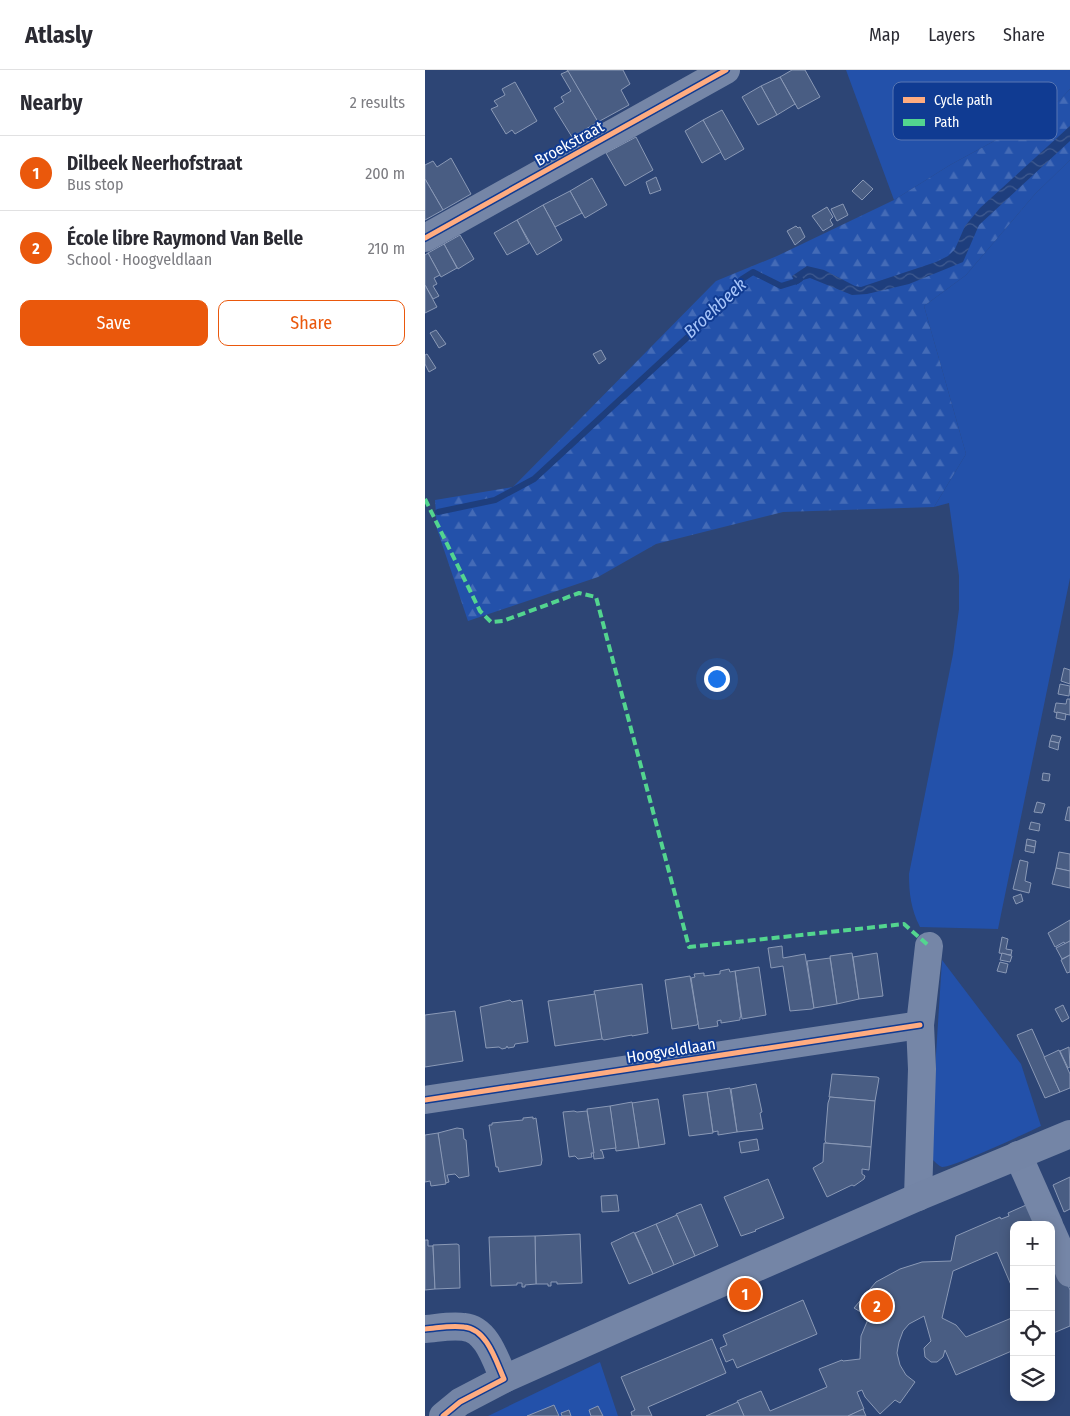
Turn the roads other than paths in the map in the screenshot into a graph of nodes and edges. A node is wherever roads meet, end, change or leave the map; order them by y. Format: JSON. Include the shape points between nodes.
{"nodes":[{"id":1,"x":726,"y":70,"type":"edge"},
{"id":2,"x":425,"y":238,"type":"edge"},
{"id":3,"x":929,"y":946,"type":"dead end"},
{"id":4,"x":920,"y":1025,"type":"junction"},
{"id":5,"x":425,"y":1100,"type":"edge"},
{"id":6,"x":1070,"y":1134,"type":"edge"},
{"id":7,"x":1018,"y":1155,"type":"junction"},
{"id":8,"x":918,"y":1197,"type":"junction"},
{"id":9,"x":1047,"y":1221,"type":"edge"},
{"id":10,"x":1055,"y":1239,"type":"edge"},
{"id":11,"x":1070,"y":1273,"type":"edge"},
{"id":12,"x":425,"y":1329,"type":"edge"},
{"id":13,"x":504,"y":1379,"type":"junction"},
{"id":14,"x":443,"y":1416,"type":"edge"}],
"edges":[{"from":1,"to":2,"type":"street","name":"Broekstraat"},
{"from":3,"to":4,"type":"street"},
{"from":4,"to":5,"type":"street","name":"Hoogveldlaan"},
{"from":4,"to":8,"type":"street","via":[[922,1069]]},
{"from":6,"to":7,"type":"main road"},
{"from":7,"to":8,"type":"main road"},
{"from":7,"to":9,"type":"street"},
{"from":8,"to":13,"type":"main road"},
{"from":10,"to":11,"type":"street"},
{"from":12,"to":13,"type":"street","via":[[463,1326],[474,1329],[482,1335]]},
{"from":13,"to":14,"type":"main road","via":[[460,1402]]}]}
